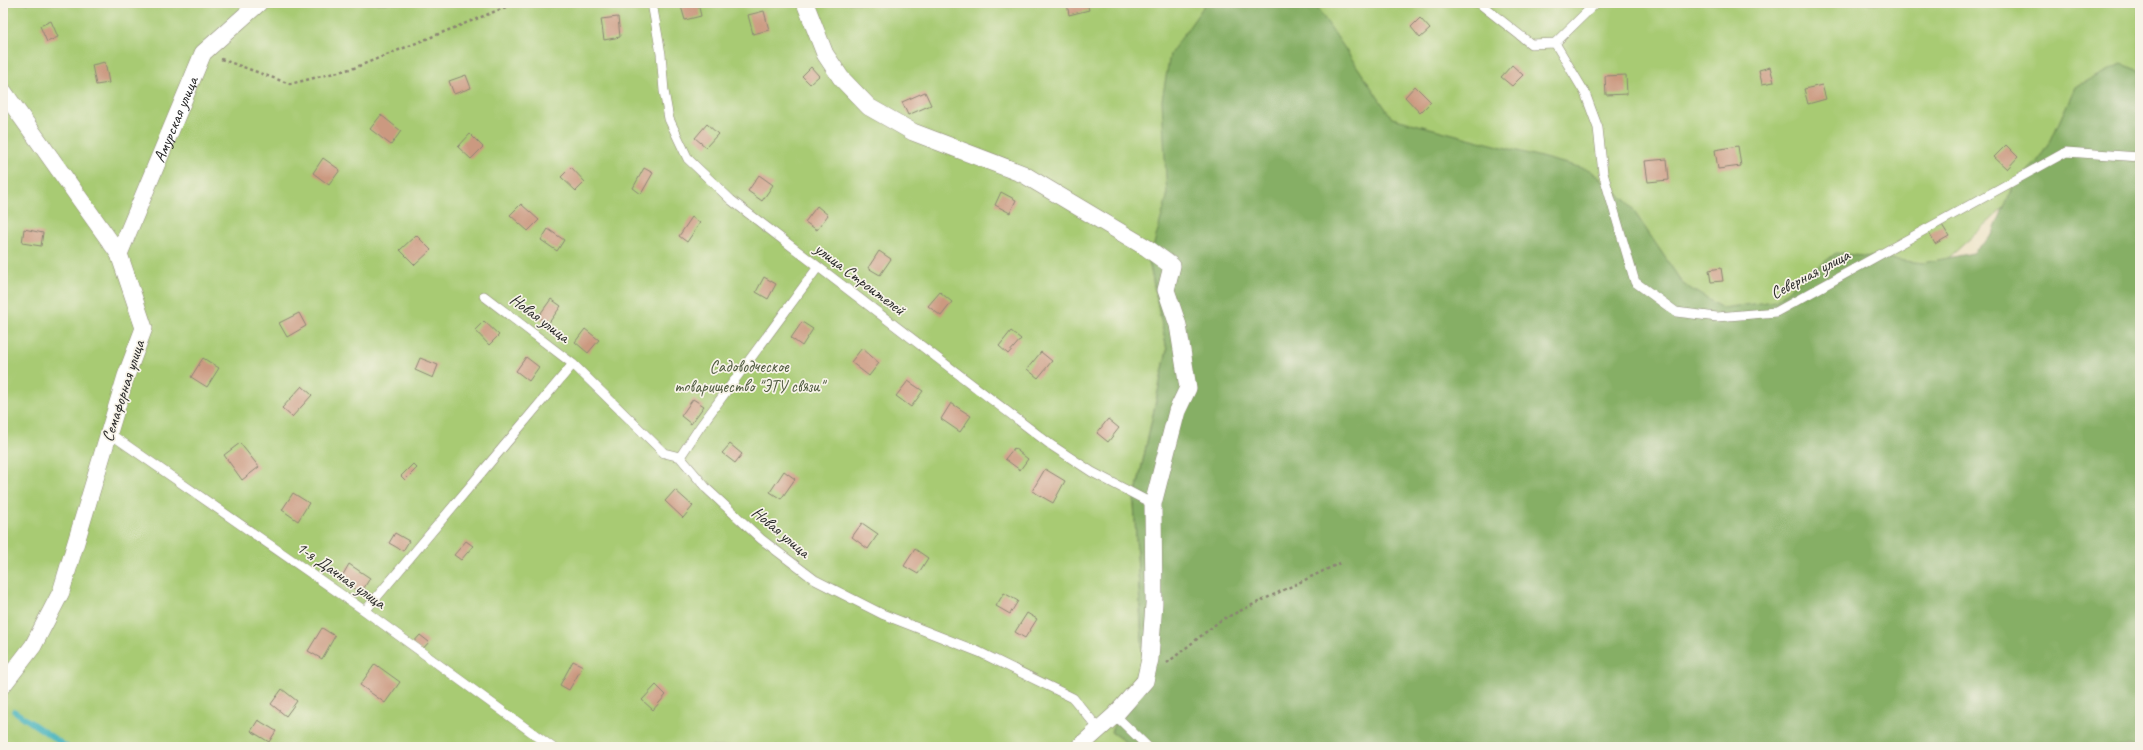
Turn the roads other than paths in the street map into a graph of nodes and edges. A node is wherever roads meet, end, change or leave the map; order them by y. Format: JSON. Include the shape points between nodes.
{"nodes":[{"id":1,"x":260,"y":3,"type":"edge"},
{"id":2,"x":652,"y":3,"type":"edge"},
{"id":3,"x":805,"y":3,"type":"edge"},
{"id":4,"x":1479,"y":3,"type":"edge"},
{"id":5,"x":1596,"y":3,"type":"edge"},
{"id":6,"x":1555,"y":43,"type":"junction"},
{"id":7,"x":3,"y":91,"type":"edge"},
{"id":8,"x":2140,"y":157,"type":"edge"},
{"id":9,"x":119,"y":254,"type":"junction"},
{"id":10,"x":818,"y":267,"type":"junction"},
{"id":11,"x":484,"y":296,"type":"dead end"},
{"id":12,"x":573,"y":364,"type":"junction"},
{"id":13,"x":109,"y":433,"type":"junction"},
{"id":14,"x":680,"y":457,"type":"junction"},
{"id":15,"x":1153,"y":504,"type":"junction"},
{"id":16,"x":365,"y":611,"type":"junction"},
{"id":17,"x":3,"y":685,"type":"edge"},
{"id":18,"x":1114,"y":715,"type":"junction"},
{"id":19,"x":1100,"y":729,"type":"junction"},
{"id":20,"x":552,"y":747,"type":"edge"},
{"id":21,"x":1079,"y":747,"type":"edge"},
{"id":22,"x":1148,"y":747,"type":"edge"}],
"edges":[{"from":1,"to":9,"type":"street","name":"Амурская улица","via":[[203,53]]},
{"from":2,"to":10,"type":"lane","name":"улица Строителей","via":[[669,119],[688,159],[731,200]]},
{"from":3,"to":15,"type":"street","via":[[825,54],[840,78],[868,107],[913,132],[1024,174],[1147,248],[1172,266],[1166,290],[1178,326],[1188,388],[1177,411]]},
{"from":4,"to":6,"type":"lane","via":[[1531,44]]},
{"from":5,"to":6,"type":"lane"},
{"from":6,"to":8,"type":"lane","name":"Северная улица","via":[[1585,93],[1598,128],[1603,173],[1635,282],[1676,312],[1717,317],[1776,312],[2066,152]]},
{"from":7,"to":9,"type":"street","name":"Семафорная улица"},
{"from":9,"to":13,"type":"street","name":"Семафорная улица","via":[[144,328]]},
{"from":10,"to":14,"type":"lane","via":[[700,426]]},
{"from":10,"to":15,"type":"lane","name":"улица Строителей","via":[[1051,445],[1092,472]]},
{"from":11,"to":12,"type":"lane","name":"Новая улица"},
{"from":12,"to":14,"type":"lane","name":"Новая улица","via":[[664,454]]},
{"from":12,"to":16,"type":"lane"},
{"from":13,"to":16,"type":"lane","name":"1-я Дачная улица"},
{"from":13,"to":17,"type":"street","name":"Семафорная улица","via":[[61,592],[33,646]]},
{"from":14,"to":19,"type":"lane","name":"Новая улица","via":[[708,489],[761,539],[815,580],[882,614],[979,652],[1074,698]]},
{"from":15,"to":18,"type":"street","via":[[1154,603],[1150,659],[1145,681]]},
{"from":16,"to":20,"type":"lane","name":"1-я Дачная улица"},
{"from":18,"to":19,"type":"street"},
{"from":18,"to":22,"type":"lane"},
{"from":19,"to":21,"type":"street"}]}
